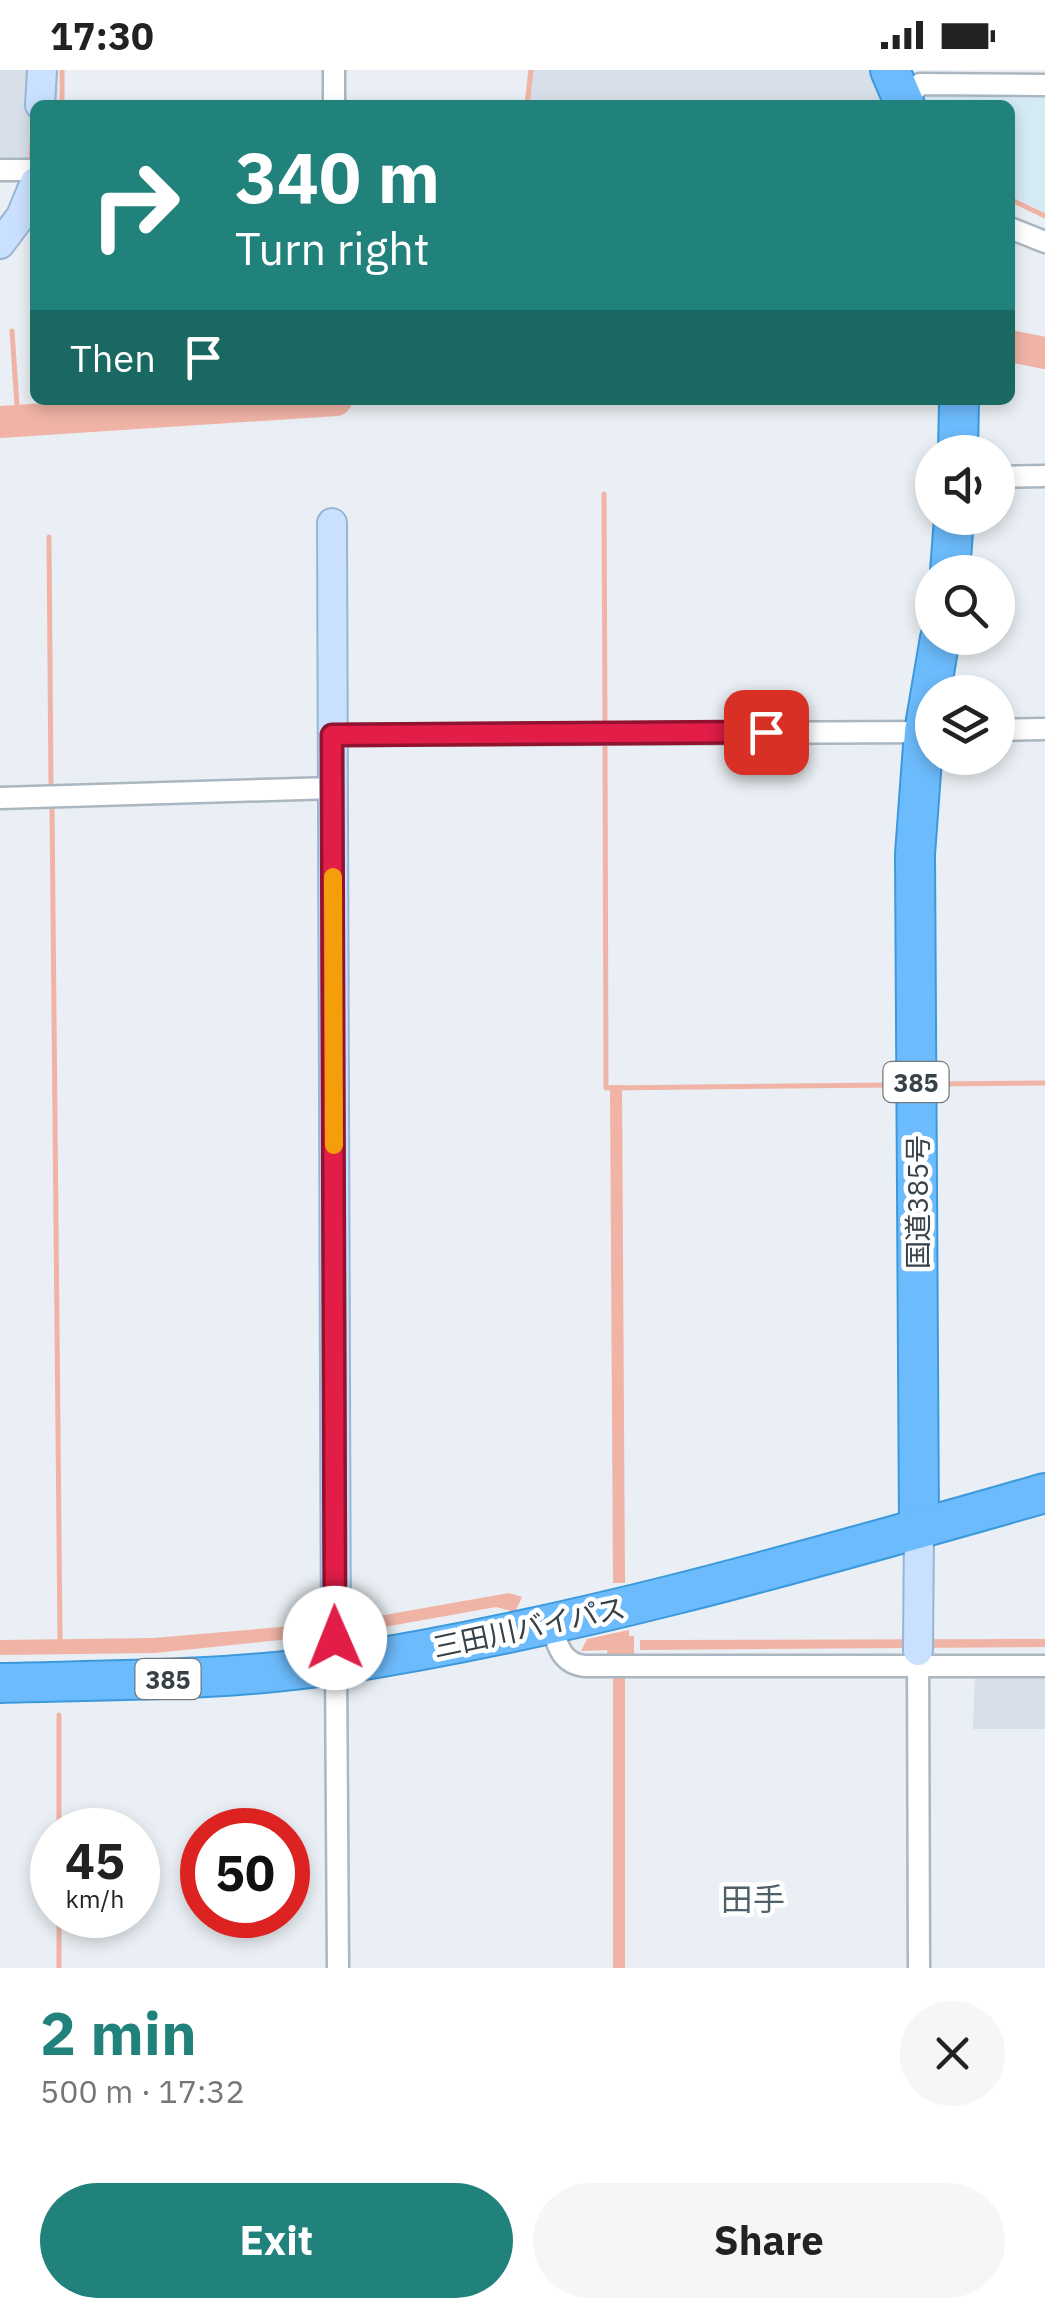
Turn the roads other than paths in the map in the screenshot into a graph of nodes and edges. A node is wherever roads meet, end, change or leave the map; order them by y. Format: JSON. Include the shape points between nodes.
{"nodes":[{"id":1,"x":42,"y":70,"type":"edge"},
{"id":2,"x":334,"y":70,"type":"edge"},
{"id":3,"x":1045,"y":85,"type":"edge"},
{"id":4,"x":900,"y":96,"type":"edge"},
{"id":5,"x":40,"y":100,"type":"edge"},
{"id":6,"x":334,"y":100,"type":"edge"},
{"id":7,"x":0,"y":170,"type":"edge"},
{"id":8,"x":30,"y":181,"type":"edge"},
{"id":9,"x":30,"y":190,"type":"edge"},
{"id":10,"x":1015,"y":230,"type":"edge"},
{"id":11,"x":1045,"y":242,"type":"edge"},
{"id":12,"x":0,"y":244,"type":"edge"},
{"id":13,"x":959,"y":405,"type":"edge"},
{"id":14,"x":958,"y":435,"type":"edge"},
{"id":15,"x":1045,"y":476,"type":"edge"},
{"id":16,"x":1015,"y":477,"type":"edge"},
{"id":17,"x":332,"y":523,"type":"dead end"},
{"id":18,"x":1015,"y":730,"type":"edge"},
{"id":19,"x":1045,"y":730,"type":"edge"},
{"id":20,"x":915,"y":732,"type":"edge"},
{"id":21,"x":332,"y":735,"type":"junction"},
{"id":22,"x":923,"y":775,"type":"edge"},
{"id":23,"x":333,"y":788,"type":"junction"},
{"id":24,"x":0,"y":798,"type":"edge"},
{"id":25,"x":1045,"y":1493,"type":"edge"},
{"id":26,"x":919,"y":1528,"type":"junction"},
{"id":27,"x":553,"y":1627,"type":"junction"},
{"id":28,"x":918,"y":1650,"type":"junction"},
{"id":29,"x":336,"y":1665,"type":"junction"},
{"id":30,"x":1045,"y":1666,"type":"edge"},
{"id":31,"x":0,"y":1683,"type":"edge"},
{"id":32,"x":338,"y":1968,"type":"edge"},
{"id":33,"x":919,"y":1968,"type":"edge"}],
"edges":[{"from":1,"to":5,"type":"main road"},
{"from":2,"to":6,"type":"street"},
{"from":3,"to":4,"type":"street","via":[[920,84]]},
{"from":7,"to":8,"type":"street"},
{"from":9,"to":12,"type":"main road"},
{"from":10,"to":11,"type":"street"},
{"from":13,"to":14,"type":"highway"},
{"from":15,"to":16,"type":"street"},
{"from":17,"to":21,"type":"main road"},
{"from":18,"to":19,"type":"street"},
{"from":20,"to":21,"type":"street"},
{"from":21,"to":23,"type":"main road"},
{"from":22,"to":26,"type":"highway","name":"国道385号","number":"385","via":[[915,854]]},
{"from":23,"to":24,"type":"street"},
{"from":23,"to":29,"type":"main road"},
{"from":25,"to":26,"type":"highway","name":"三田川バイパス","number":"385"},
{"from":26,"to":27,"type":"highway","name":"三田川バイパス","number":"385"},
{"from":26,"to":28,"type":"main road"},
{"from":27,"to":28,"type":"street","via":[[557,1645],[576,1665]]},
{"from":27,"to":29,"type":"highway","name":"三田川バイパス","number":"385"},
{"from":28,"to":30,"type":"street"},
{"from":28,"to":33,"type":"street"},
{"from":29,"to":31,"type":"highway","name":"三田川バイパス","number":"385"},
{"from":29,"to":32,"type":"street"}]}
